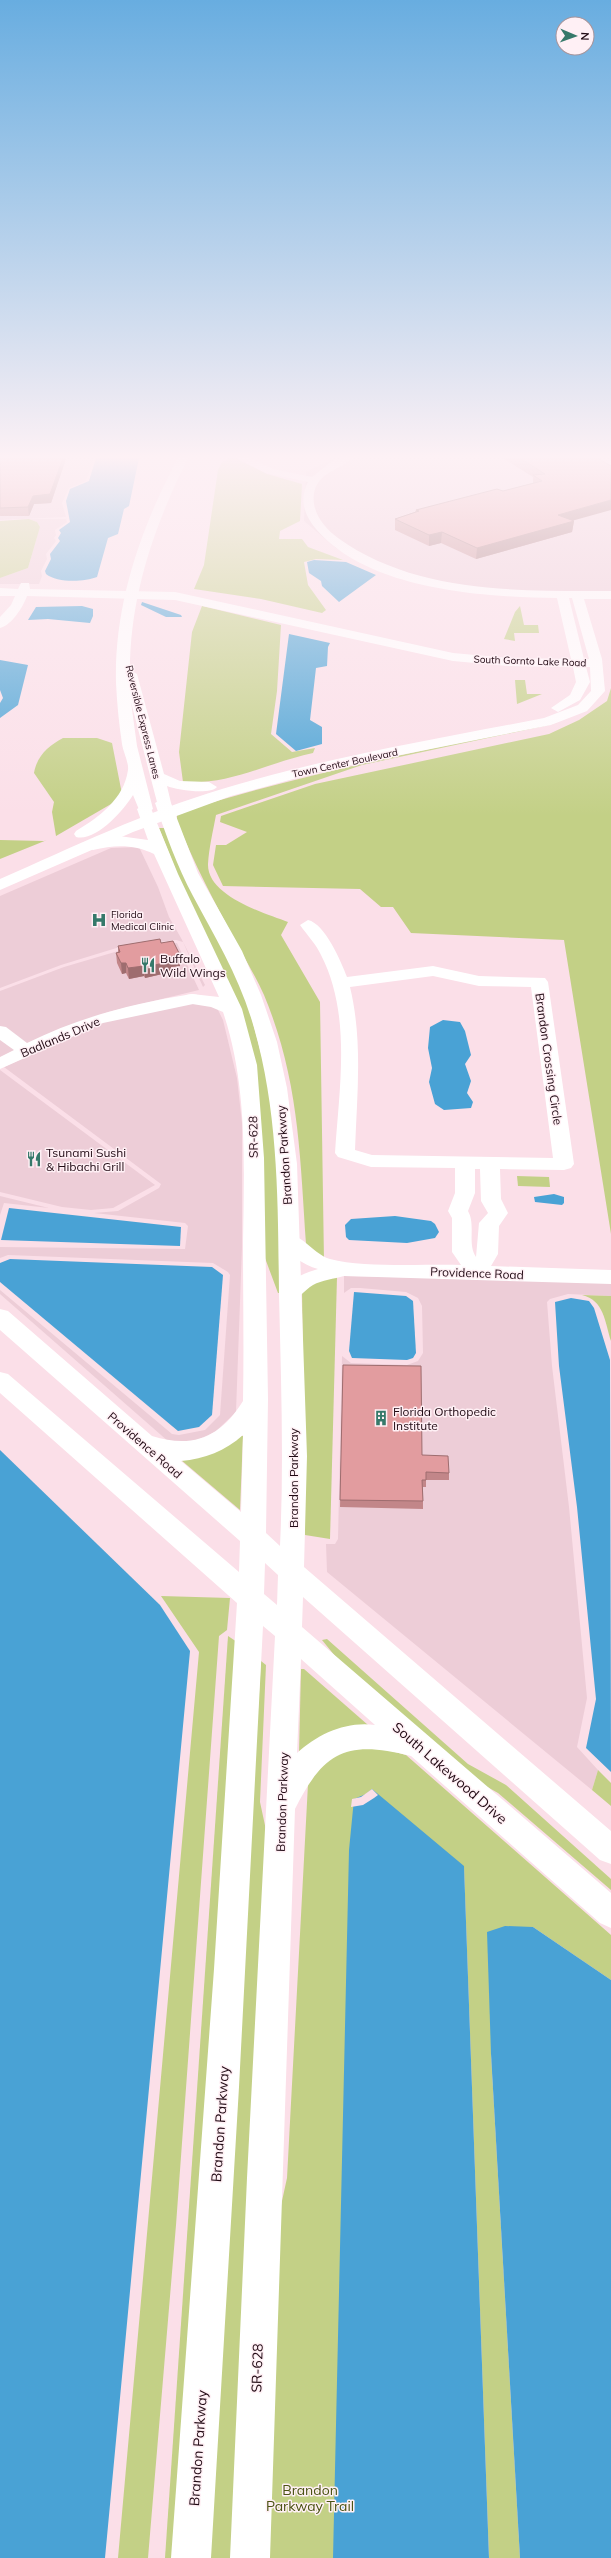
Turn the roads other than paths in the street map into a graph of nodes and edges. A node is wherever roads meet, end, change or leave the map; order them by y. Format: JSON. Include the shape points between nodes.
{"nodes":[{"id":1,"x":138,"y":577,"type":"edge"},
{"id":2,"x":415,"y":577,"type":"edge"},
{"id":3,"x":0,"y":586,"type":"edge"},
{"id":4,"x":24,"y":589,"type":"junction"},
{"id":5,"x":0,"y":592,"type":"edge"},
{"id":6,"x":562,"y":595,"type":"junction"},
{"id":7,"x":577,"y":595,"type":"junction"},
{"id":8,"x":611,"y":595,"type":"edge"},
{"id":9,"x":0,"y":624,"type":"edge"},
{"id":10,"x":125,"y":642,"type":"junction"},
{"id":11,"x":578,"y":659,"type":"junction"},
{"id":12,"x":602,"y":659,"type":"junction"},
{"id":13,"x":134,"y":772,"type":"junction"},
{"id":14,"x":156,"y":776,"type":"junction"},
{"id":15,"x":209,"y":788,"type":"junction"},
{"id":16,"x":156,"y":812,"type":"junction"},
{"id":17,"x":88,"y":839,"type":"junction"},
{"id":18,"x":159,"y":851,"type":"junction"},
{"id":19,"x":0,"y":869,"type":"edge"},
{"id":20,"x":0,"y":885,"type":"edge"},
{"id":21,"x":308,"y":925,"type":"dead end"},
{"id":22,"x":218,"y":971,"type":"junction"},
{"id":23,"x":342,"y":983,"type":"junction"},
{"id":24,"x":192,"y":999,"type":"junction"},
{"id":25,"x":233,"y":1009,"type":"junction"},
{"id":26,"x":0,"y":1031,"type":"edge"},
{"id":27,"x":26,"y":1051,"type":"junction"},
{"id":28,"x":0,"y":1064,"type":"edge"},
{"id":29,"x":465,"y":1162,"type":"junction"},
{"id":30,"x":490,"y":1162,"type":"junction"},
{"id":31,"x":491,"y":1201,"type":"junction"},
{"id":32,"x":463,"y":1210,"type":"junction"},
{"id":33,"x":489,"y":1224,"type":"junction"},
{"id":34,"x":290,"y":1242,"type":"junction"},
{"id":35,"x":342,"y":1269,"type":"junction"},
{"id":36,"x":477,"y":1273,"type":"junction"},
{"id":37,"x":611,"y":1277,"type":"edge"},
{"id":38,"x":291,"y":1293,"type":"junction"},
{"id":39,"x":255,"y":1307,"type":"joint"},
{"id":40,"x":0,"y":1317,"type":"edge"},
{"id":41,"x":0,"y":1380,"type":"edge"},
{"id":42,"x":257,"y":1398,"type":"junction"},
{"id":43,"x":139,"y":1440,"type":"junction"},
{"id":44,"x":254,"y":1537,"type":"junction"},
{"id":45,"x":292,"y":1571,"type":"junction"},
{"id":46,"x":250,"y":1601,"type":"junction"},
{"id":47,"x":289,"y":1632,"type":"junction"},
{"id":48,"x":416,"y":1745,"type":"junction"},
{"id":49,"x":282,"y":1807,"type":"junction"},
{"id":50,"x":611,"y":1850,"type":"edge"},
{"id":51,"x":611,"y":1913,"type":"edge"},
{"id":52,"x":264,"y":2178,"type":"joint"},
{"id":53,"x":191,"y":2558,"type":"edge"},
{"id":54,"x":250,"y":2558,"type":"edge"}],
"edges":[{"from":1,"to":10,"type":"main road","name":"Reversible Express Lanes"},
{"from":2,"to":6,"type":"street","via":[[489,591]]},
{"from":3,"to":4,"type":"street","name":"South Gornto Lake Road"},
{"from":4,"to":5,"type":"street","name":"South Gornto Lake Road"},
{"from":4,"to":9,"type":"street","via":[[11,614]]},
{"from":4,"to":11,"type":"street","name":"South Gornto Lake Road","via":[[179,597],[437,654],[499,662]]},
{"from":6,"to":7,"type":"street"},
{"from":6,"to":11,"type":"street","name":"Town Center Boulevard"},
{"from":7,"to":8,"type":"street"},
{"from":7,"to":12,"type":"street","name":"Town Center Boulevard"},
{"from":10,"to":13,"type":"main road","name":"Reversible Express Lanes","via":[[124,706]]},
{"from":10,"to":14,"type":"main road","name":"Reversible Express Lanes","via":[[132,682]]},
{"from":11,"to":12,"type":"street","name":"South Gornto Lake Road"},
{"from":11,"to":15,"type":"street","name":"Town Center Boulevard","via":[[583,682],[579,692],[568,702],[547,712],[309,761]]},
{"from":12,"to":16,"type":"street","name":"Town Center Boulevard","via":[[598,691],[588,703],[558,718],[294,774]]},
{"from":13,"to":16,"type":"main road","name":"Reversible Express Lanes"},
{"from":13,"to":17,"type":"main road","via":[[128,794]]},
{"from":14,"to":15,"type":"main road","via":[[177,785]]},
{"from":14,"to":16,"type":"main road","name":"Reversible Express Lanes"},
{"from":15,"to":16,"type":"street","name":"Town Center Boulevard"},
{"from":16,"to":17,"type":"street","name":"Town Center Boulevard"},
{"from":16,"to":18,"type":"main road"},
{"from":16,"to":34,"type":"main road","name":"Brandon Parkway","via":[[241,968],[260,1014],[274,1062],[283,1121]]},
{"from":17,"to":18,"type":"main road","via":[[127,840],[144,843]]},
{"from":17,"to":19,"type":"street","name":"Town Center Boulevard"},
{"from":17,"to":20,"type":"street","name":"Town Center Boulevard"},
{"from":18,"to":22,"type":"main road"},
{"from":21,"to":23,"type":"street","name":"Brandon Crossing Circle","via":[[332,958]]},
{"from":22,"to":24,"type":"main road","via":[[211,987]]},
{"from":22,"to":25,"type":"main road","name":"SR-628"},
{"from":23,"to":29,"type":"street","name":"Brandon Crossing Circle","via":[[349,1018],[345,1153],[371,1161]]},
{"from":23,"to":30,"type":"street","name":"Brandon Crossing Circle","via":[[433,971],[479,981],[539,982],[564,1164]]},
{"from":24,"to":25,"type":"main road","via":[[215,1002]]},
{"from":24,"to":27,"type":"street","name":"Badlands Drive","via":[[112,1015],[71,1029]]},
{"from":25,"to":39,"type":"main road","name":"SR-628","via":[[246,1061],[253,1114]]},
{"from":26,"to":27,"type":"street"},
{"from":27,"to":28,"type":"street","name":"Badlands Drive"},
{"from":29,"to":30,"type":"street","name":"Brandon Crossing Circle"},
{"from":29,"to":32,"type":"street"},
{"from":30,"to":31,"type":"street"},
{"from":31,"to":32,"type":"street","via":[[478,1198]]},
{"from":31,"to":33,"type":"street","via":[[499,1213]]},
{"from":32,"to":33,"type":"street","via":[[473,1224]]},
{"from":32,"to":36,"type":"street","via":[[462,1252]]},
{"from":33,"to":36,"type":"street","via":[[488,1254]]},
{"from":34,"to":35,"type":"street","name":"Providence Road","via":[[313,1261]]},
{"from":34,"to":38,"type":"main road","name":"Brandon Parkway"},
{"from":35,"to":36,"type":"street","name":"Providence Road"},
{"from":35,"to":38,"type":"street","name":"Providence Road","via":[[306,1280]]},
{"from":36,"to":37,"type":"street","name":"Providence Road"},
{"from":38,"to":45,"type":"main road","name":"Brandon Parkway","via":[[295,1456]]},
{"from":39,"to":42,"type":"main road","name":"Brandon Parkway"},
{"from":40,"to":43,"type":"main road","name":"Providence Road"},
{"from":41,"to":46,"type":"main road"},
{"from":42,"to":43,"type":"main road","via":[[248,1416],[238,1428],[211,1446],[192,1450],[172,1450]]},
{"from":42,"to":44,"type":"main road","name":"Brandon Parkway"},
{"from":43,"to":44,"type":"main road","name":"Providence Road"},
{"from":44,"to":45,"type":"main road","name":"Providence Road"},
{"from":44,"to":46,"type":"main road","name":"Brandon Parkway"},
{"from":45,"to":47,"type":"main road","name":"Brandon Parkway"},
{"from":45,"to":50,"type":"main road"},
{"from":46,"to":47,"type":"main road"},
{"from":46,"to":53,"type":"main road","name":"Brandon Parkway","via":[[232,1958]]},
{"from":47,"to":48,"type":"main road","name":"South Lakewood Drive"},
{"from":47,"to":49,"type":"main road","name":"Brandon Parkway"},
{"from":48,"to":49,"type":"main road","via":[[366,1736],[334,1741],[315,1754],[299,1772]]},
{"from":48,"to":51,"type":"main road","name":"South Lakewood Drive"},
{"from":49,"to":52,"type":"main road","name":"Brandon Parkway"},
{"from":52,"to":54,"type":"main road","name":"SR-628"}]}
